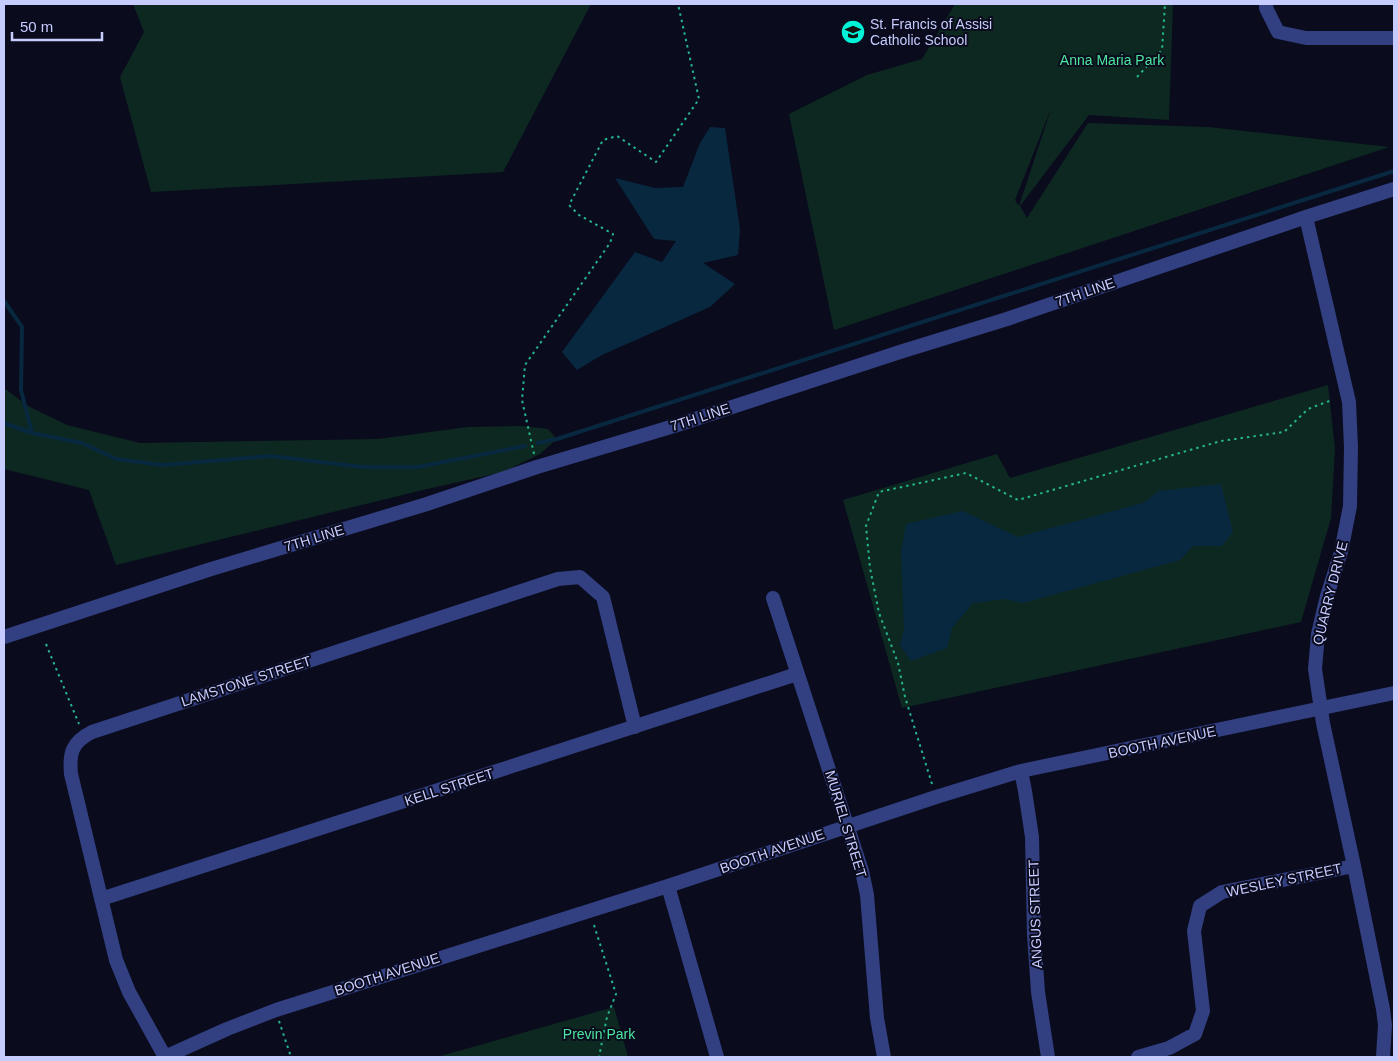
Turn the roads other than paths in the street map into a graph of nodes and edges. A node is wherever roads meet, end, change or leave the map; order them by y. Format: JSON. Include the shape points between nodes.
{"nodes":[{"id":1,"x":1266,"y":4,"type":"edge"},
{"id":2,"x":1394,"y":38,"type":"edge"},
{"id":3,"x":1394,"y":189,"type":"edge"},
{"id":4,"x":1306,"y":217,"type":"junction"},
{"id":5,"x":773,"y":598,"type":"dead end"},
{"id":6,"x":4,"y":637,"type":"edge"},
{"id":7,"x":797,"y":674,"type":"junction"},
{"id":8,"x":1394,"y":693,"type":"edge"},
{"id":9,"x":1321,"y":708,"type":"junction"},
{"id":10,"x":635,"y":727,"type":"junction"},
{"id":11,"x":1021,"y":771,"type":"junction"},
{"id":12,"x":848,"y":825,"type":"junction"},
{"id":13,"x":1354,"y":866,"type":"junction"},
{"id":14,"x":668,"y":886,"type":"junction"},
{"id":15,"x":101,"y":899,"type":"junction"},
{"id":16,"x":165,"y":1057,"type":"edge"},
{"id":17,"x":717,"y":1057,"type":"edge"},
{"id":18,"x":884,"y":1057,"type":"edge"},
{"id":19,"x":1048,"y":1057,"type":"edge"},
{"id":20,"x":1138,"y":1057,"type":"edge"},
{"id":21,"x":1383,"y":1057,"type":"edge"}],
"edges":[{"from":1,"to":2,"type":"street","via":[[1278,32],[1306,38]]},
{"from":3,"to":4,"type":"street","name":"7TH LINE"},
{"from":4,"to":6,"type":"street","name":"7TH LINE","via":[[1008,319]]},
{"from":4,"to":9,"type":"street","name":"QUARRY DRIVE","via":[[1349,402],[1351,447],[1350,506],[1318,634],[1315,668]]},
{"from":5,"to":7,"type":"street","name":"MURIEL STREET"},
{"from":7,"to":10,"type":"street","name":"KELL STREET"},
{"from":7,"to":12,"type":"street","name":"MURIEL STREET"},
{"from":8,"to":9,"type":"street","name":"BOOTH AVENUE"},
{"from":9,"to":11,"type":"street","name":"BOOTH AVENUE"},
{"from":9,"to":13,"type":"street","name":"QUARRY DRIVE"},
{"from":10,"to":15,"type":"street","name":"KELL STREET"},
{"from":10,"to":15,"type":"street","name":"LAMSTONE STREET","via":[[603,597],[580,577],[558,579],[81,737],[73,748],[71,774]]},
{"from":11,"to":12,"type":"street","name":"BOOTH AVENUE"},
{"from":11,"to":19,"type":"street","name":"ANGUS STREET","via":[[1032,837],[1038,992]]},
{"from":12,"to":14,"type":"street","name":"BOOTH AVENUE"},
{"from":12,"to":18,"type":"street","name":"MURIEL STREET","via":[[866,895],[877,1018]]},
{"from":13,"to":20,"type":"street","name":"WESLEY STREET","via":[[1222,892],[1200,906],[1194,931],[1203,1011],[1195,1034],[1169,1048]]},
{"from":13,"to":21,"type":"street","name":"QUARRY DRIVE","via":[[1383,1009]]},
{"from":14,"to":16,"type":"street","name":"BOOTH AVENUE","via":[[276,1010]]},
{"from":14,"to":17,"type":"street"},
{"from":15,"to":16,"type":"street","name":"LAMSTONE STREET","via":[[119,968]]}]}
